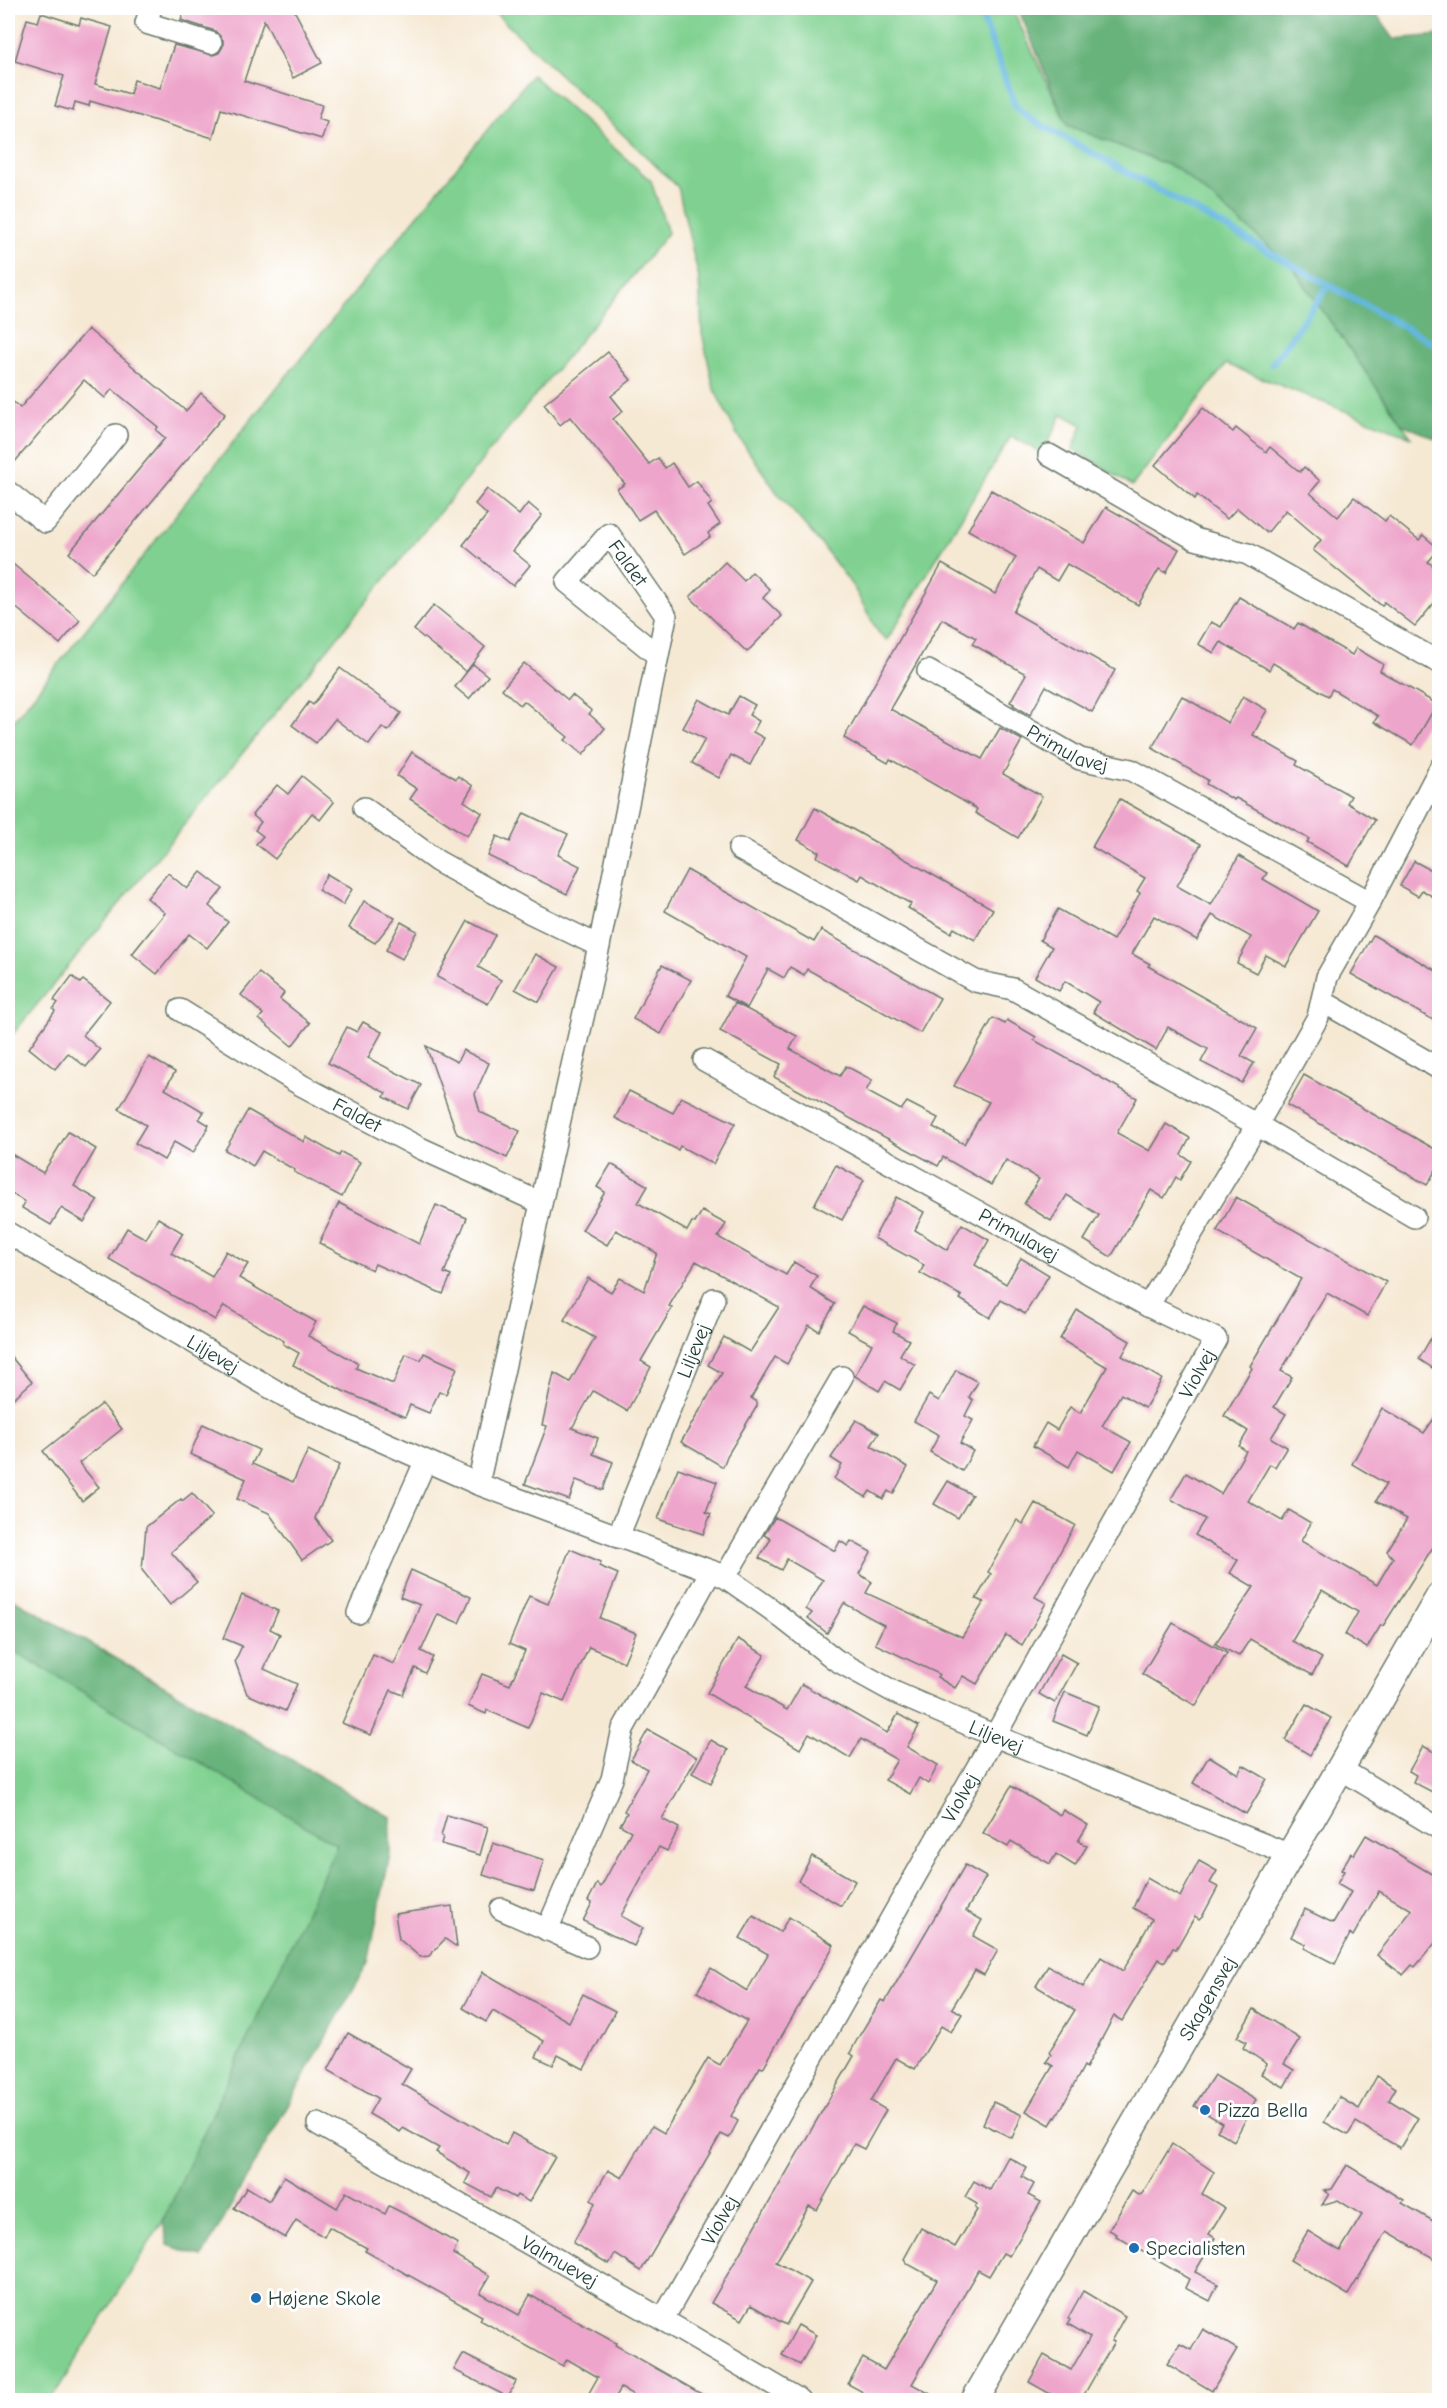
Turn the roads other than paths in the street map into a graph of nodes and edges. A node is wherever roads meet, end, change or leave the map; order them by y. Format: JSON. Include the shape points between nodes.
{"nodes":[{"id":1,"x":151,"y":8,"type":"edge"},
{"id":2,"x":211,"y":43,"type":"dead end"},
{"id":3,"x":116,"y":435,"type":"dead end"},
{"id":4,"x":1049,"y":455,"type":"dead end"},
{"id":5,"x":8,"y":492,"type":"edge"},
{"id":6,"x":657,"y":655,"type":"junction"},
{"id":7,"x":1440,"y":663,"type":"edge"},
{"id":8,"x":928,"y":671,"type":"dead end"},
{"id":9,"x":1440,"y":768,"type":"edge"},
{"id":10,"x":1432,"y":796,"type":"edge"},
{"id":11,"x":364,"y":808,"type":"dead end"},
{"id":12,"x":739,"y":849,"type":"dead end"},
{"id":13,"x":1370,"y":902,"type":"junction"},
{"id":14,"x":599,"y":946,"type":"junction"},
{"id":15,"x":1322,"y":1001,"type":"junction"},
{"id":16,"x":180,"y":1010,"type":"dead end"},
{"id":17,"x":705,"y":1060,"type":"dead end"},
{"id":18,"x":1440,"y":1069,"type":"edge"},
{"id":19,"x":1257,"y":1125,"type":"junction"},
{"id":20,"x":541,"y":1203,"type":"junction"},
{"id":21,"x":1414,"y":1217,"type":"dead end"},
{"id":22,"x":8,"y":1233,"type":"edge"},
{"id":23,"x":714,"y":1299,"type":"dead end"},
{"id":24,"x":1148,"y":1306,"type":"junction"},
{"id":25,"x":842,"y":1377,"type":"dead end"},
{"id":26,"x":425,"y":1462,"type":"junction"},
{"id":27,"x":478,"y":1484,"type":"junction"},
{"id":28,"x":618,"y":1536,"type":"junction"},
{"id":29,"x":718,"y":1574,"type":"junction"},
{"id":30,"x":1440,"y":1596,"type":"edge"},
{"id":31,"x":358,"y":1613,"type":"dead end"},
{"id":32,"x":995,"y":1736,"type":"junction"},
{"id":33,"x":1339,"y":1768,"type":"junction"},
{"id":34,"x":1440,"y":1829,"type":"edge"},
{"id":35,"x":1290,"y":1855,"type":"junction"},
{"id":36,"x":501,"y":1909,"type":"dead end"},
{"id":37,"x":547,"y":1930,"type":"junction"},
{"id":38,"x":587,"y":1947,"type":"dead end"},
{"id":39,"x":318,"y":2124,"type":"dead end"},
{"id":40,"x":663,"y":2319,"type":"junction"},
{"id":41,"x":800,"y":2400,"type":"edge"},
{"id":42,"x":975,"y":2400,"type":"edge"}],
"edges":[{"from":1,"to":2,"type":"street","via":[[146,23]]},
{"from":3,"to":5,"type":"street","via":[[45,522]]},
{"from":4,"to":7,"type":"street","via":[[1195,539],[1248,554]]},
{"from":6,"to":6,"type":"street","name":"Faldet","via":[[666,616],[609,534],[567,582]]},
{"from":6,"to":14,"type":"street","name":"Faldet"},
{"from":8,"to":13,"type":"street","name":"Primulavej","via":[[1080,759],[1131,770]]},
{"from":9,"to":10,"type":"street"},
{"from":10,"to":13,"type":"street"},
{"from":11,"to":14,"type":"street","via":[[437,861]]},
{"from":12,"to":19,"type":"street","via":[[975,981],[1013,989]]},
{"from":13,"to":15,"type":"street","via":[[1327,977]]},
{"from":14,"to":20,"type":"street","name":"Faldet"},
{"from":15,"to":18,"type":"street"},
{"from":15,"to":19,"type":"street","via":[[1318,1017]]},
{"from":16,"to":20,"type":"street","name":"Faldet","via":[[301,1085],[420,1148]]},
{"from":17,"to":24,"type":"street","name":"Primulavej"},
{"from":19,"to":21,"type":"street"},
{"from":19,"to":24,"type":"street"},
{"from":20,"to":27,"type":"street","name":"Faldet"},
{"from":22,"to":26,"type":"street","name":"Liljevej","via":[[298,1404]]},
{"from":23,"to":28,"type":"street","name":"Liljevej"},
{"from":24,"to":32,"type":"street","name":"Violvej","via":[[1216,1339]]},
{"from":25,"to":29,"type":"street"},
{"from":26,"to":27,"type":"street","name":"Liljevej"},
{"from":26,"to":31,"type":"street"},
{"from":27,"to":28,"type":"street","name":"Liljevej"},
{"from":28,"to":29,"type":"street","name":"Liljevej"},
{"from":29,"to":32,"type":"street","name":"Liljevej","via":[[836,1660],[896,1693]]},
{"from":29,"to":37,"type":"street","via":[[623,1729],[612,1779]]},
{"from":30,"to":33,"type":"street","name":"Skagensvej"},
{"from":32,"to":35,"type":"street","name":"Liljevej"},
{"from":32,"to":40,"type":"street","name":"Violvej"},
{"from":33,"to":34,"type":"street"},
{"from":33,"to":35,"type":"street","name":"Skagensvej"},
{"from":35,"to":42,"type":"street","name":"Skagensvej"},
{"from":36,"to":37,"type":"street"},
{"from":37,"to":38,"type":"street"},
{"from":39,"to":40,"type":"street","name":"Valmuevej"},
{"from":40,"to":41,"type":"street","name":"Valmuevej"}]}
